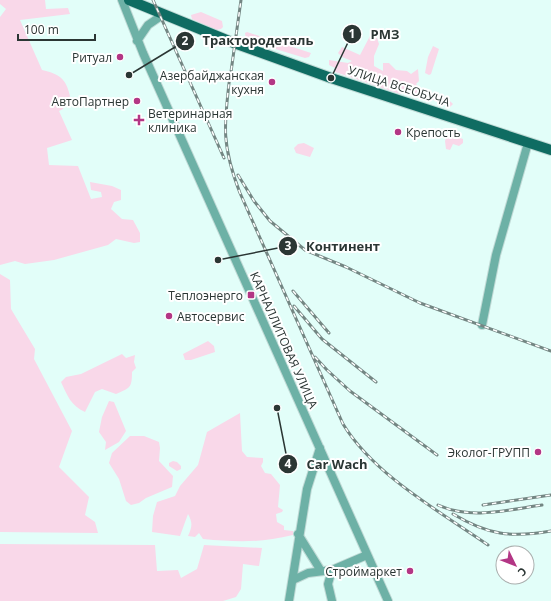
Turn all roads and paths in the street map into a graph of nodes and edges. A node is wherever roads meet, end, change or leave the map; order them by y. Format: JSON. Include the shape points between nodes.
{"nodes":[{"id":1,"x":122,"y":0,"type":"edge"},
{"id":2,"x":129,"y":0,"type":"edge"},
{"id":3,"x":164,"y":14,"type":"junction"},
{"id":4,"x":136,"y":38,"type":"junction"},
{"id":5,"x":528,"y":143,"type":"junction"},
{"id":6,"x":551,"y":150,"type":"edge"},
{"id":7,"x":482,"y":324,"type":"dead end"},
{"id":8,"x":320,"y":448,"type":"junction"},
{"id":9,"x":298,"y":534,"type":"junction"},
{"id":10,"x":367,"y":555,"type":"junction"},
{"id":11,"x":332,"y":570,"type":"junction"},
{"id":12,"x":321,"y":571,"type":"junction"},
{"id":13,"x":293,"y":580,"type":"junction"},
{"id":14,"x":289,"y":601,"type":"edge"},
{"id":15,"x":332,"y":601,"type":"edge"},
{"id":16,"x":388,"y":601,"type":"edge"}],
"edges":[{"from":1,"to":4,"type":"street","name":"КАРНАЛЛИТОВАЯ УЛИЦА"},
{"from":2,"to":3,"type":"main road","name":"УЛИЦА ВСЕОБУЧА"},
{"from":3,"to":4,"type":"street","via":[[148,25]]},
{"from":3,"to":5,"type":"main road","name":"УЛИЦА ВСЕОБУЧА","via":[[234,43],[331,78]]},
{"from":4,"to":8,"type":"street","name":"КАРНАЛЛИТОВАЯ УЛИЦА"},
{"from":5,"to":6,"type":"main road","name":"УЛИЦА ВСЕОБУЧА"},
{"from":5,"to":7,"type":"street","via":[[496,255]]},
{"from":8,"to":9,"type":"street","via":[[307,489]]},
{"from":8,"to":10,"type":"street","name":"КАРНАЛЛИТОВАЯ УЛИЦА"},
{"from":9,"to":12,"type":"street"},
{"from":9,"to":13,"type":"street"},
{"from":10,"to":11,"type":"street"},
{"from":10,"to":16,"type":"street","name":"КАРНАЛЛИТОВАЯ УЛИЦА"},
{"from":11,"to":12,"type":"street"},
{"from":11,"to":15,"type":"street","via":[[328,584]]},
{"from":12,"to":13,"type":"street","via":[[308,573]]},
{"from":13,"to":14,"type":"street"}]}
